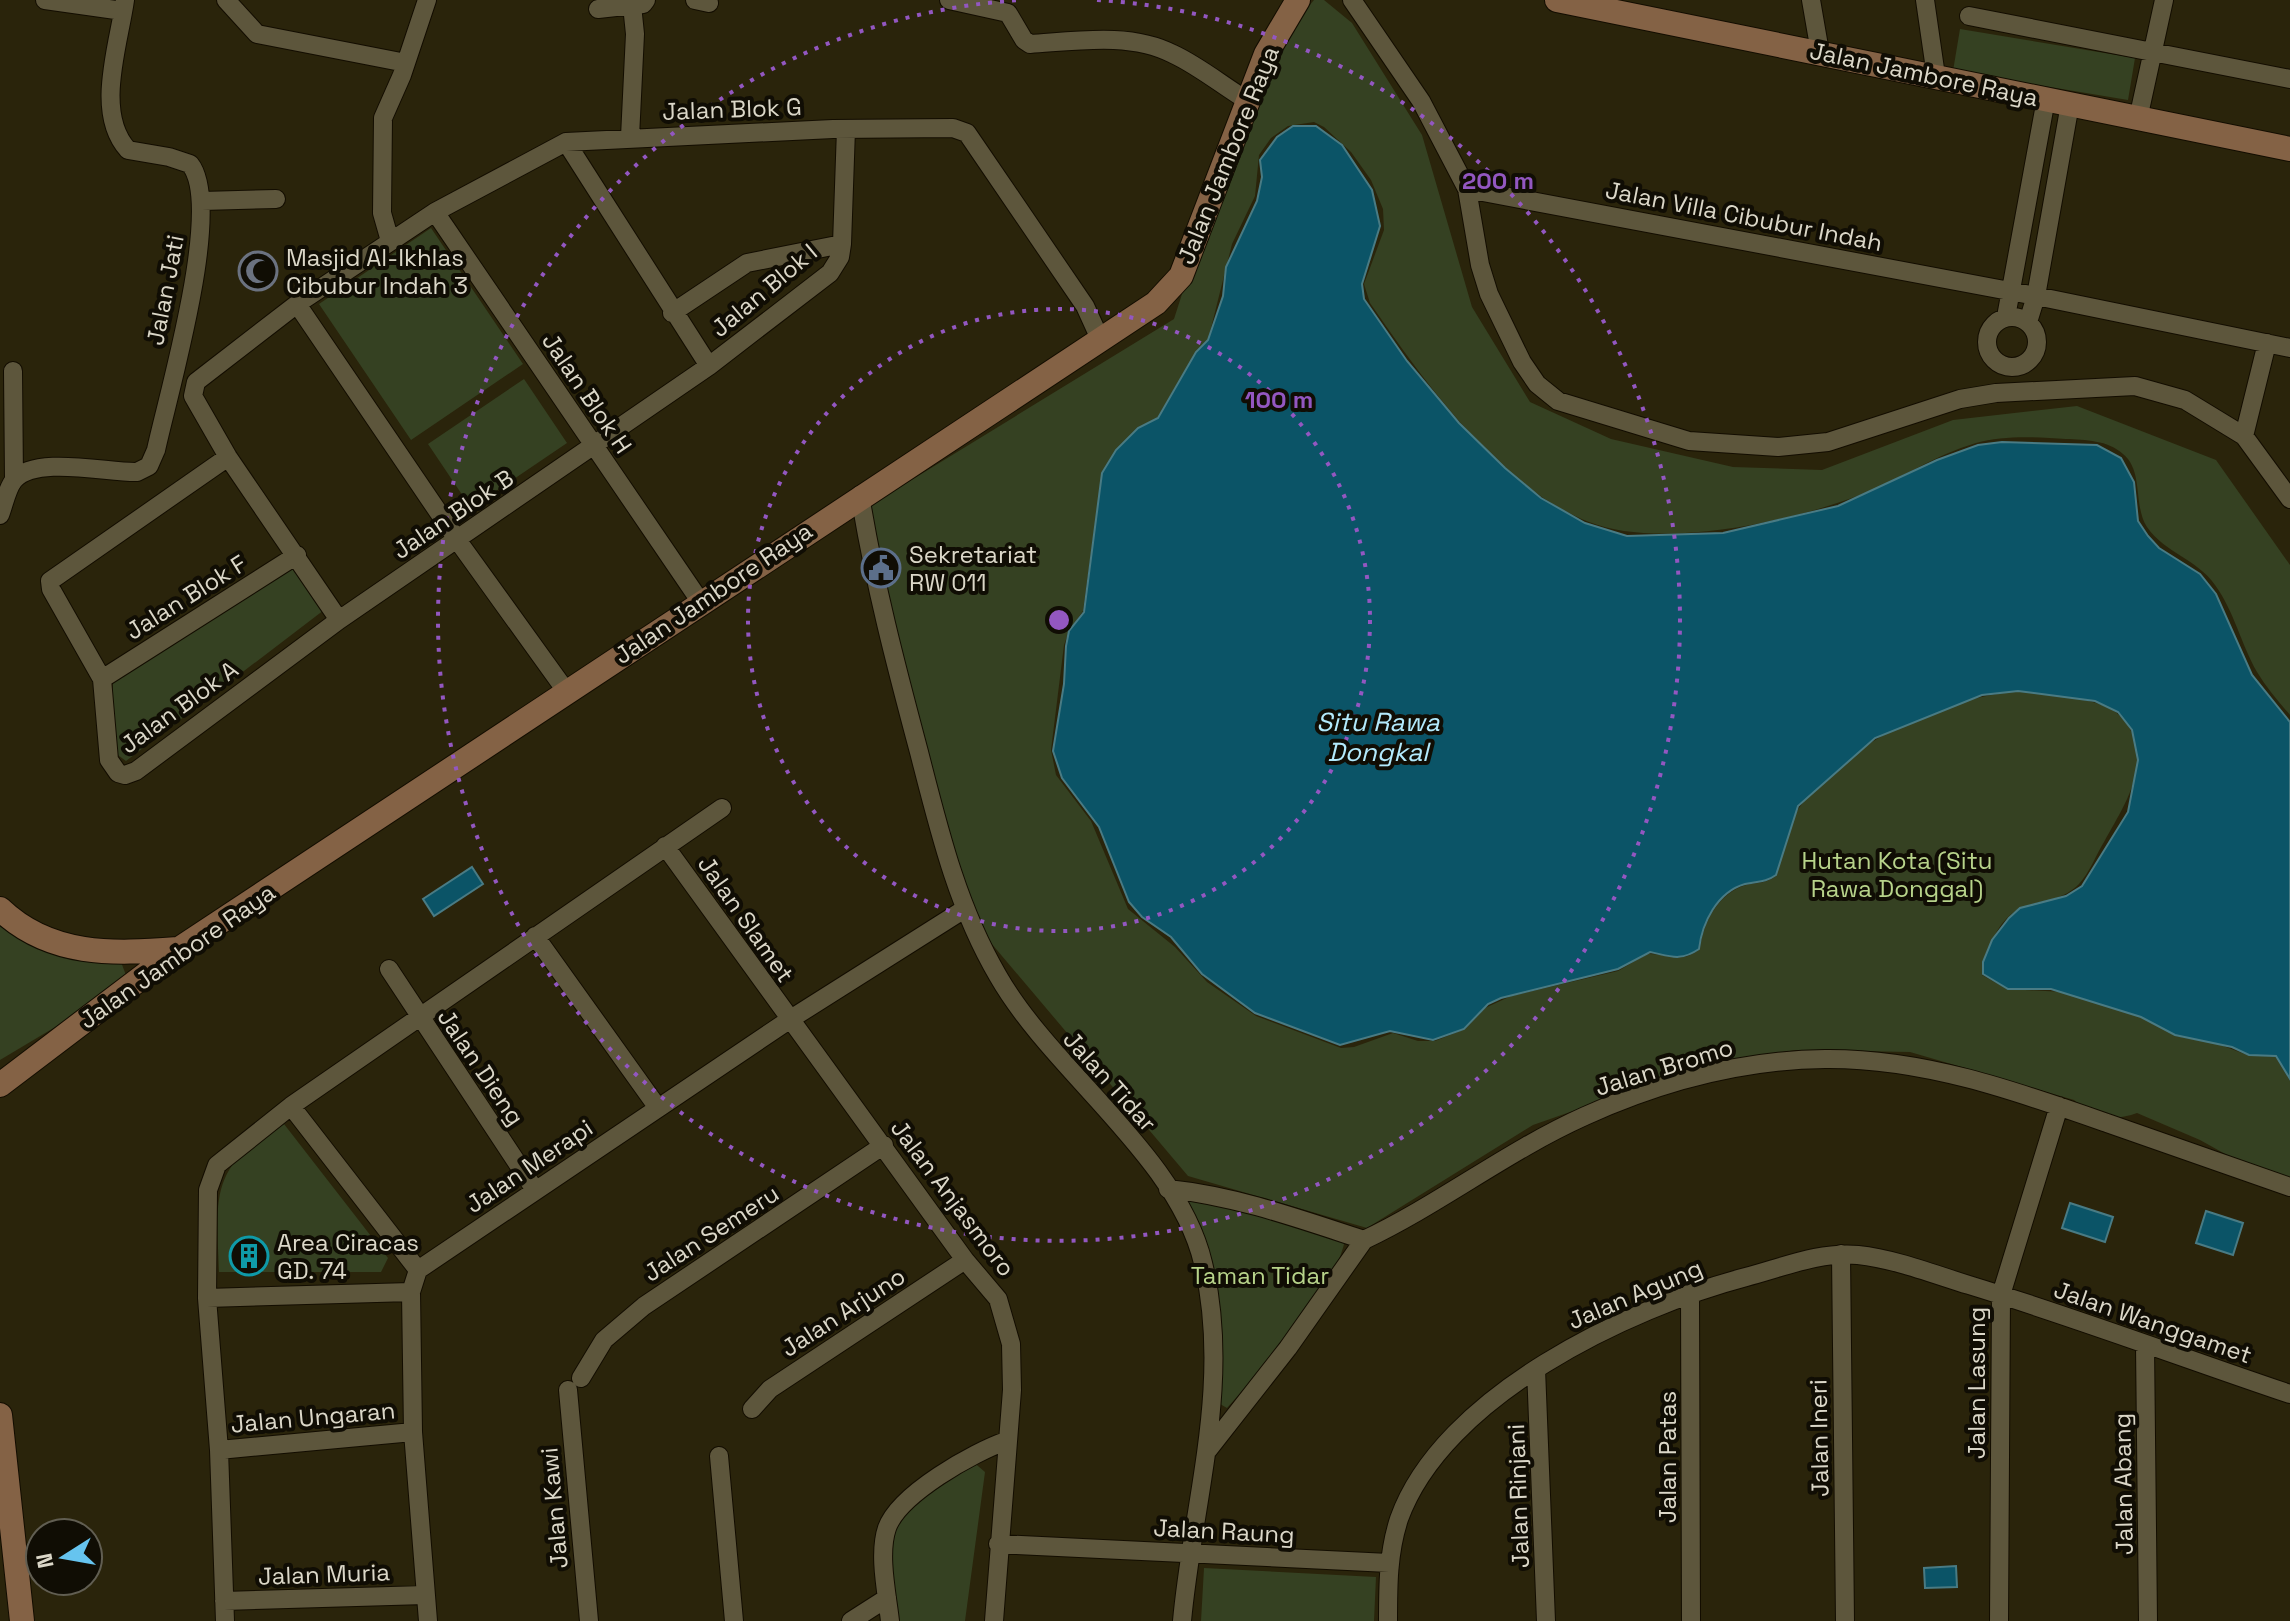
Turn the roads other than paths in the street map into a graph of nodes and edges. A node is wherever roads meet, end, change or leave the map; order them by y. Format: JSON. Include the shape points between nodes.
{"nodes":[{"id":1,"x":45,"y":0,"type":"edge"},
{"id":2,"x":226,"y":0,"type":"edge"},
{"id":3,"x":427,"y":0,"type":"edge"},
{"id":4,"x":949,"y":0,"type":"edge"},
{"id":5,"x":1298,"y":0,"type":"edge"},
{"id":6,"x":1352,"y":0,"type":"edge"},
{"id":7,"x":1557,"y":0,"type":"edge"},
{"id":8,"x":1811,"y":0,"type":"edge"},
{"id":9,"x":1925,"y":0,"type":"edge"},
{"id":10,"x":2164,"y":0,"type":"edge"},
{"id":11,"x":639,"y":3,"type":"edge"},
{"id":12,"x":124,"y":6,"type":"edge"},
{"id":13,"x":598,"y":9,"type":"dead end"},
{"id":14,"x":1969,"y":16,"type":"dead end"},
{"id":15,"x":1820,"y":52,"type":"junction"},
{"id":16,"x":2154,"y":53,"type":"junction"},
{"id":17,"x":406,"y":63,"type":"junction"},
{"id":18,"x":1936,"y":76,"type":"junction"},
{"id":19,"x":2290,"y":79,"type":"edge"},
{"id":20,"x":2058,"y":101,"type":"junction"},
{"id":21,"x":1246,"y":105,"type":"junction"},
{"id":22,"x":2138,"y":119,"type":"junction"},
{"id":23,"x":846,"y":129,"type":"junction"},
{"id":24,"x":630,"y":137,"type":"junction"},
{"id":25,"x":566,"y":142,"type":"junction"},
{"id":26,"x":2290,"y":149,"type":"edge"},
{"id":27,"x":1467,"y":189,"type":"junction"},
{"id":28,"x":276,"y":199,"type":"dead end"},
{"id":29,"x":202,"y":201,"type":"junction"},
{"id":30,"x":435,"y":212,"type":"junction"},
{"id":31,"x":390,"y":241,"type":"junction"},
{"id":32,"x":842,"y":244,"type":"junction"},
{"id":33,"x":2013,"y":292,"type":"junction"},
{"id":34,"x":2036,"y":296,"type":"junction"},
{"id":35,"x":297,"y":304,"type":"junction"},
{"id":36,"x":672,"y":313,"type":"junction"},
{"id":37,"x":2006,"y":317,"type":"junction"},
{"id":38,"x":2028,"y":322,"type":"junction"},
{"id":39,"x":1100,"y":339,"type":"junction"},
{"id":40,"x":2267,"y":343,"type":"junction"},
{"id":41,"x":2290,"y":348,"type":"edge"},
{"id":42,"x":2030,"y":359,"type":"junction"},
{"id":43,"x":1999,"y":364,"type":"junction"},
{"id":44,"x":709,"y":366,"type":"junction"},
{"id":45,"x":13,"y":371,"type":"dead end"},
{"id":46,"x":2029,"y":391,"type":"junction"},
{"id":47,"x":1996,"y":393,"type":"junction"},
{"id":48,"x":2244,"y":436,"type":"junction"},
{"id":49,"x":594,"y":445,"type":"junction"},
{"id":50,"x":228,"y":457,"type":"junction"},
{"id":51,"x":14,"y":480,"type":"junction"},
{"id":52,"x":860,"y":495,"type":"junction"},
{"id":53,"x":2290,"y":499,"type":"edge"},
{"id":54,"x":0,"y":515,"type":"edge"},
{"id":55,"x":458,"y":541,"type":"junction"},
{"id":56,"x":297,"y":555,"type":"junction"},
{"id":57,"x":700,"y":601,"type":"junction"},
{"id":58,"x":339,"y":620,"type":"junction"},
{"id":59,"x":102,"y":679,"type":"junction"},
{"id":60,"x":566,"y":691,"type":"junction"},
{"id":61,"x":722,"y":808,"type":"dead end"},
{"id":62,"x":665,"y":846,"type":"junction"},
{"id":63,"x":0,"y":909,"type":"edge"},
{"id":64,"x":963,"y":910,"type":"junction"},
{"id":65,"x":535,"y":936,"type":"junction"},
{"id":66,"x":179,"y":949,"type":"junction"},
{"id":67,"x":389,"y":969,"type":"dead end"},
{"id":68,"x":419,"y":1018,"type":"junction"},
{"id":69,"x":789,"y":1020,"type":"junction"},
{"id":70,"x":0,"y":1085,"type":"edge"},
{"id":71,"x":291,"y":1106,"type":"junction"},
{"id":72,"x":2059,"y":1106,"type":"junction"},
{"id":73,"x":658,"y":1108,"type":"junction"},
{"id":74,"x":884,"y":1145,"type":"junction"},
{"id":75,"x":2290,"y":1187,"type":"edge"},
{"id":76,"x":1168,"y":1189,"type":"junction"},
{"id":77,"x":535,"y":1190,"type":"junction"},
{"id":78,"x":1364,"y":1240,"type":"junction"},
{"id":79,"x":1841,"y":1254,"type":"junction"},
{"id":80,"x":965,"y":1260,"type":"junction"},
{"id":81,"x":418,"y":1270,"type":"junction"},
{"id":82,"x":411,"y":1292,"type":"junction"},
{"id":83,"x":1690,"y":1293,"type":"junction"},
{"id":84,"x":2001,"y":1295,"type":"junction"},
{"id":85,"x":207,"y":1298,"type":"junction"},
{"id":86,"x":2145,"y":1345,"type":"junction"},
{"id":87,"x":1536,"y":1369,"type":"junction"},
{"id":88,"x":574,"y":1384,"type":"joint"},
{"id":89,"x":2290,"y":1394,"type":"edge"},
{"id":90,"x":752,"y":1409,"type":"dead end"},
{"id":91,"x":0,"y":1415,"type":"edge"},
{"id":92,"x":413,"y":1432,"type":"junction"},
{"id":93,"x":1006,"y":1441,"type":"junction"},
{"id":94,"x":219,"y":1450,"type":"junction"},
{"id":95,"x":1207,"y":1452,"type":"junction"},
{"id":96,"x":719,"y":1456,"type":"dead end"},
{"id":97,"x":998,"y":1544,"type":"junction"},
{"id":98,"x":1188,"y":1553,"type":"junction"},
{"id":99,"x":1389,"y":1563,"type":"junction"},
{"id":100,"x":425,"y":1595,"type":"junction"},
{"id":101,"x":887,"y":1598,"type":"junction"},
{"id":102,"x":224,"y":1601,"type":"junction"},
{"id":103,"x":22,"y":1621,"type":"edge"},
{"id":104,"x":225,"y":1621,"type":"edge"},
{"id":105,"x":428,"y":1621,"type":"edge"},
{"id":106,"x":589,"y":1621,"type":"edge"},
{"id":107,"x":734,"y":1621,"type":"edge"},
{"id":108,"x":851,"y":1621,"type":"edge"},
{"id":109,"x":890,"y":1621,"type":"edge"},
{"id":110,"x":994,"y":1621,"type":"edge"},
{"id":111,"x":1182,"y":1621,"type":"edge"},
{"id":112,"x":1388,"y":1621,"type":"edge"},
{"id":113,"x":1546,"y":1621,"type":"edge"},
{"id":114,"x":1691,"y":1621,"type":"edge"},
{"id":115,"x":1845,"y":1621,"type":"edge"},
{"id":116,"x":1999,"y":1621,"type":"edge"},
{"id":117,"x":2148,"y":1621,"type":"edge"}],
"edges":[{"from":1,"to":12,"type":"street"},
{"from":2,"to":17,"type":"street","via":[[257,34]]},
{"from":3,"to":17,"type":"street"},
{"from":4,"to":21,"type":"street","via":[[1008,13],[1030,44],[1103,40],[1158,48],[1181,58]]},
{"from":5,"to":21,"type":"street","name":"Jalan Jambore Raya","via":[[1266,54]]},
{"from":6,"to":27,"type":"street","via":[[1415,92]]},
{"from":7,"to":15,"type":"street","name":"Jalan Jambore Raya"},
{"from":8,"to":15,"type":"street"},
{"from":9,"to":18,"type":"street"},
{"from":10,"to":16,"type":"street"},
{"from":11,"to":13,"type":"street"},
{"from":11,"to":24,"type":"street"},
{"from":12,"to":29,"type":"street","name":"Jalan Jati","via":[[111,89],[120,138],[128,150],[190,164]]},
{"from":14,"to":16,"type":"street"},
{"from":15,"to":18,"type":"street","name":"Jalan Jambore Raya"},
{"from":16,"to":19,"type":"street"},
{"from":16,"to":22,"type":"street"},
{"from":17,"to":31,"type":"street","via":[[383,118],[380,164]]},
{"from":18,"to":20,"type":"street","name":"Jalan Jambore Raya"},
{"from":20,"to":22,"type":"street","name":"Jalan Jambore Raya"},
{"from":20,"to":33,"type":"street"},
{"from":20,"to":34,"type":"street"},
{"from":21,"to":39,"type":"street","name":"Jalan Jambore Raya","via":[[1181,276],[1156,303]]},
{"from":22,"to":26,"type":"street","name":"Jalan Jambore Raya"},
{"from":23,"to":24,"type":"street","name":"Jalan Blok G"},
{"from":23,"to":32,"type":"street","name":"Jalan Blok I"},
{"from":23,"to":39,"type":"street","name":"Jalan Blok G","via":[[953,128],[967,133],[1085,306]]},
{"from":24,"to":25,"type":"street","name":"Jalan Blok G"},
{"from":25,"to":30,"type":"street","name":"Jalan Blok G"},
{"from":25,"to":36,"type":"street"},
{"from":27,"to":33,"type":"street","name":"Jalan Villa Cibubur Indah"},
{"from":27,"to":47,"type":"street","via":[[1489,294],[1522,362],[1558,401],[1689,441],[1778,447],[1828,442],[1960,399]]},
{"from":28,"to":29,"type":"street"},
{"from":29,"to":51,"type":"street","name":"Jalan Jati","via":[[200,246],[152,461],[137,472],[53,466]]},
{"from":30,"to":31,"type":"street","name":"Jalan Blok G"},
{"from":30,"to":49,"type":"street","name":"Jalan Blok H"},
{"from":31,"to":35,"type":"street","name":"Jalan Blok G"},
{"from":32,"to":36,"type":"street","name":"Jalan Blok I","via":[[747,263]]},
{"from":32,"to":44,"type":"street","name":"Jalan Blok I","via":[[830,273]]},
{"from":33,"to":34,"type":"street","name":"Jalan Villa Cibubur Indah"},
{"from":33,"to":37,"type":"street"},
{"from":34,"to":38,"type":"street"},
{"from":34,"to":40,"type":"street","name":"Jalan Villa Cibubur Indah"},
{"from":35,"to":50,"type":"street","name":"Jalan Blok G","via":[[201,375],[193,388]]},
{"from":35,"to":55,"type":"street"},
{"from":36,"to":44,"type":"street"},
{"from":37,"to":38,"type":"street"},
{"from":37,"to":43,"type":"street","via":[[1988,334],[1988,351]]},
{"from":38,"to":42,"type":"street","via":[[2037,344]]},
{"from":39,"to":52,"type":"street","name":"Jalan Jambore Raya"},
{"from":40,"to":41,"type":"street","name":"Jalan Villa Cibubur Indah"},
{"from":40,"to":48,"type":"street"},
{"from":42,"to":43,"type":"street","via":[[2016,367]]},
{"from":42,"to":46,"type":"street"},
{"from":43,"to":47,"type":"street"},
{"from":44,"to":49,"type":"street","name":"Jalan Blok I"},
{"from":45,"to":51,"type":"street"},
{"from":46,"to":47,"type":"street"},
{"from":46,"to":48,"type":"street","via":[[2135,386],[2185,400]]},
{"from":48,"to":53,"type":"street"},
{"from":49,"to":55,"type":"street","name":"Jalan Blok B"},
{"from":49,"to":57,"type":"street","name":"Jalan Blok H"},
{"from":50,"to":56,"type":"street"},
{"from":50,"to":59,"type":"street","name":"Jalan Blok A","via":[[52,579],[51,589]]},
{"from":51,"to":54,"type":"street"},
{"from":52,"to":57,"type":"street","name":"Jalan Jambore Raya"},
{"from":52,"to":64,"type":"street","name":"Jalan Tidar","via":[[895,661]]},
{"from":55,"to":58,"type":"street","name":"Jalan Blok B"},
{"from":55,"to":60,"type":"street"},
{"from":56,"to":58,"type":"street"},
{"from":56,"to":59,"type":"street","name":"Jalan Blok F"},
{"from":57,"to":60,"type":"street","name":"Jalan Jambore Raya"},
{"from":58,"to":59,"type":"street","name":"Jalan Blok A","via":[[125,775],[109,760]]},
{"from":60,"to":66,"type":"street","name":"Jalan Jambore Raya"},
{"from":61,"to":62,"type":"street"},
{"from":62,"to":65,"type":"street"},
{"from":62,"to":69,"type":"street","name":"Jalan Slamet"},
{"from":63,"to":66,"type":"street","via":[[15,924],[66,946],[120,954]]},
{"from":64,"to":69,"type":"street","name":"Jalan Merapi"},
{"from":64,"to":76,"type":"street","name":"Jalan Tidar","via":[[1026,1019]]},
{"from":65,"to":68,"type":"street"},
{"from":65,"to":73,"type":"street"},
{"from":66,"to":70,"type":"street","name":"Jalan Jambore Raya"},
{"from":67,"to":68,"type":"street","name":"Jalan Dieng"},
{"from":68,"to":71,"type":"street"},
{"from":68,"to":77,"type":"street","name":"Jalan Dieng"},
{"from":69,"to":73,"type":"street","name":"Jalan Merapi"},
{"from":69,"to":74,"type":"street","name":"Jalan Anjasmoro"},
{"from":71,"to":81,"type":"street"},
{"from":71,"to":85,"type":"street","via":[[230,1151],[211,1177]]},
{"from":72,"to":75,"type":"street","name":"Jalan Bromo"},
{"from":72,"to":78,"type":"street","name":"Jalan Bromo","via":[[1939,1071],[1867,1062],[1787,1061],[1737,1067],[1587,1115],[1507,1154]]},
{"from":72,"to":84,"type":"street","name":"Jalan Lasung"},
{"from":73,"to":77,"type":"street","name":"Jalan Merapi"},
{"from":74,"to":80,"type":"street","name":"Jalan Anjasmoro"},
{"from":74,"to":88,"type":"street","name":"Jalan Semeru","via":[[644,1306],[604,1340]]},
{"from":76,"to":78,"type":"street","via":[[1270,1209]]},
{"from":76,"to":95,"type":"street","name":"Jalan Tidar","via":[[1189,1222],[1203,1259],[1214,1313],[1214,1397]]},
{"from":77,"to":81,"type":"street","name":"Jalan Merapi"},
{"from":78,"to":95,"type":"street"},
{"from":79,"to":83,"type":"street","name":"Jalan Agung"},
{"from":79,"to":84,"type":"street","name":"Jalan Agung","via":[[1882,1259]]},
{"from":79,"to":115,"type":"street","name":"Jalan Ineri"},
{"from":80,"to":90,"type":"street","name":"Jalan Arjuno","via":[[770,1389]]},
{"from":80,"to":93,"type":"street","name":"Jalan Anjasmoro","via":[[998,1299],[1008,1327],[1013,1374]]},
{"from":81,"to":82,"type":"street"},
{"from":82,"to":85,"type":"street"},
{"from":82,"to":92,"type":"street"},
{"from":83,"to":87,"type":"street","name":"Jalan Agung","via":[[1608,1328]]},
{"from":83,"to":114,"type":"street","name":"Jalan Patas"},
{"from":84,"to":86,"type":"street","name":"Jalan Wanggamet"},
{"from":84,"to":116,"type":"street","name":"Jalan Lasung"},
{"from":85,"to":94,"type":"street"},
{"from":86,"to":89,"type":"street","name":"Jalan Wanggamet"},
{"from":86,"to":117,"type":"street","name":"Jalan Abang"},
{"from":87,"to":99,"type":"street","name":"Jalan Agung","via":[[1467,1422],[1429,1467],[1400,1517]]},
{"from":87,"to":113,"type":"street","name":"Jalan Rinjani"},
{"from":88,"to":106,"type":"street","name":"Jalan Kawi"},
{"from":91,"to":103,"type":"street"},
{"from":92,"to":94,"type":"street","name":"Jalan Ungaran"},
{"from":92,"to":100,"type":"street"},
{"from":93,"to":97,"type":"street","name":"Jalan Anjasmoro"},
{"from":93,"to":101,"type":"street","via":[[978,1451],[934,1480],[888,1524]]},
{"from":94,"to":102,"type":"street"},
{"from":95,"to":98,"type":"street","name":"Jalan Tidar"},
{"from":96,"to":107,"type":"street"},
{"from":97,"to":98,"type":"street","name":"Jalan Raung"},
{"from":97,"to":110,"type":"street","name":"Jalan Anjasmoro"},
{"from":98,"to":99,"type":"street","name":"Jalan Raung"},
{"from":98,"to":111,"type":"street","name":"Jalan Tidar"},
{"from":99,"to":112,"type":"street"},
{"from":100,"to":102,"type":"street","name":"Jalan Muria"},
{"from":100,"to":105,"type":"street"},
{"from":101,"to":108,"type":"street"},
{"from":101,"to":109,"type":"street"},
{"from":102,"to":104,"type":"street"}]}
